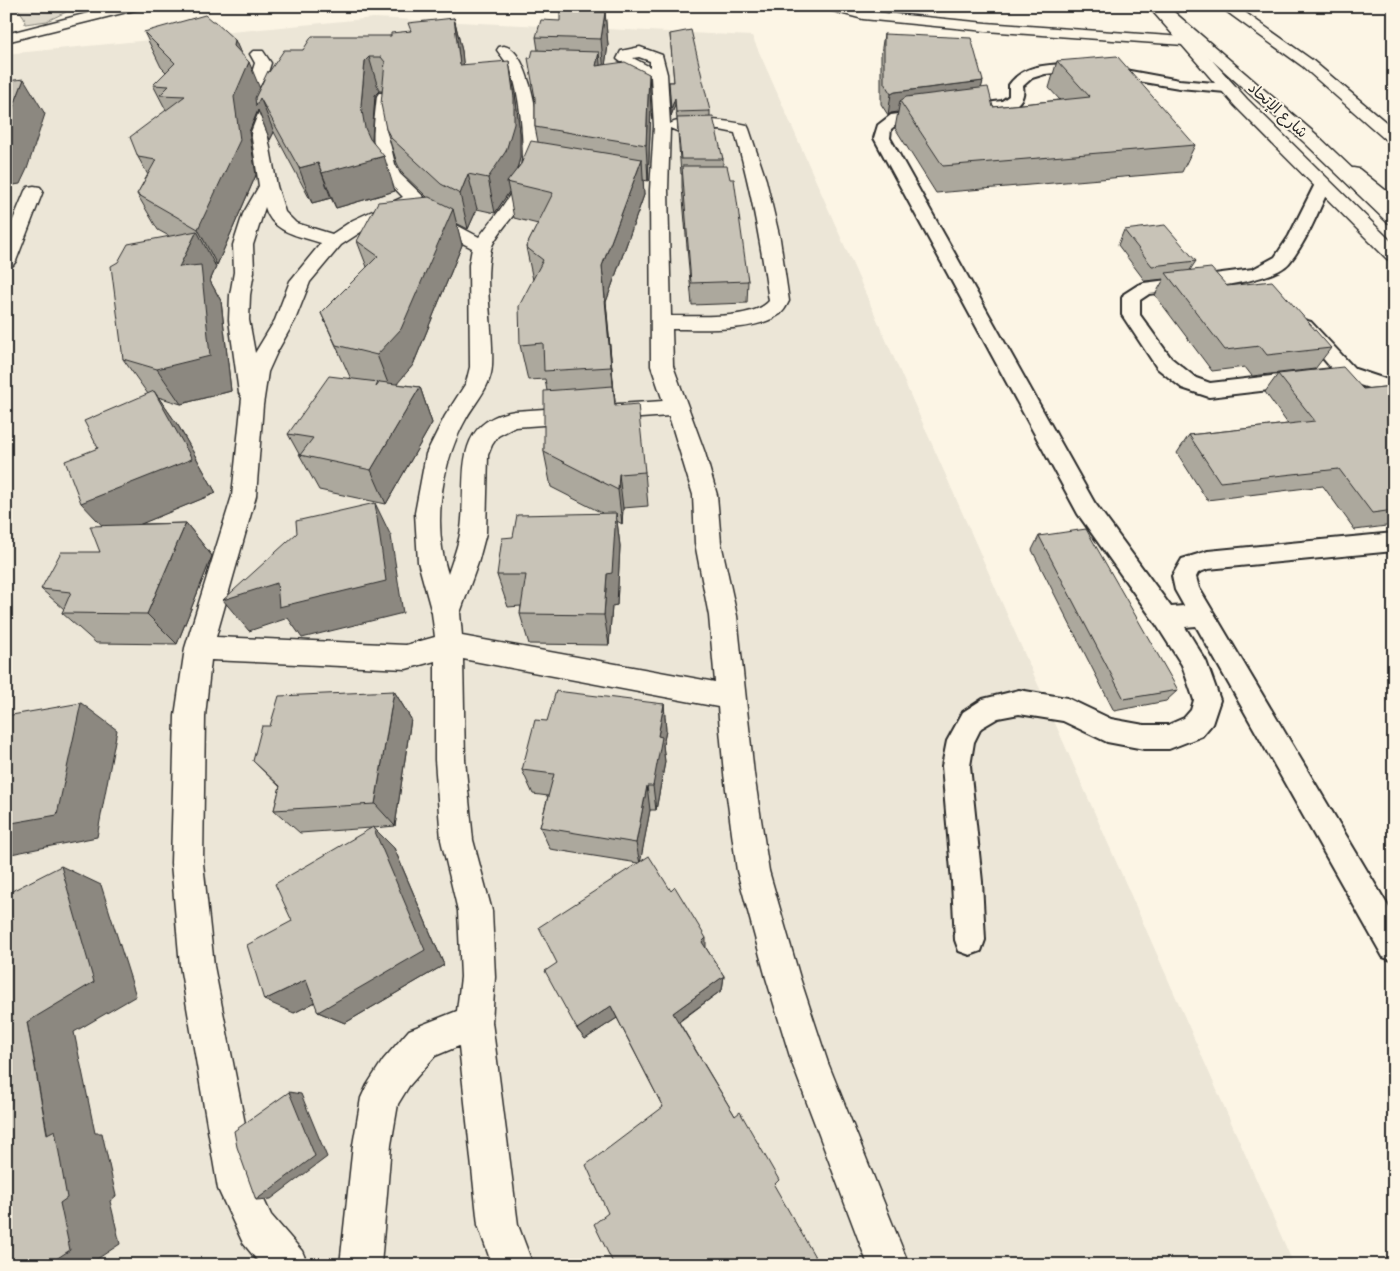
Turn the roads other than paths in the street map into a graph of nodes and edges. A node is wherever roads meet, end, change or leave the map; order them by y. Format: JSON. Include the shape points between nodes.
{"nodes":[{"id":1,"x":134,"y":6,"type":"edge"},
{"id":2,"x":830,"y":6,"type":"edge"},
{"id":3,"x":1156,"y":6,"type":"edge"},
{"id":4,"x":1226,"y":6,"type":"edge"},
{"id":5,"x":1238,"y":6,"type":"edge"},
{"id":6,"x":96,"y":11,"type":"edge"},
{"id":7,"x":1246,"y":21,"type":"junction"},
{"id":8,"x":6,"y":38,"type":"edge"},
{"id":9,"x":1184,"y":41,"type":"junction"},
{"id":10,"x":504,"y":50,"type":"dead end"},
{"id":11,"x":258,"y":54,"type":"dead end"},
{"id":12,"x":1307,"y":63,"type":"junction"},
{"id":13,"x":659,"y":74,"type":"dead end"},
{"id":14,"x":1226,"y":88,"type":"junction"},
{"id":15,"x":385,"y":96,"type":"edge"},
{"id":16,"x":656,"y":109,"type":"junction"},
{"id":17,"x":1394,"y":129,"type":"edge"},
{"id":18,"x":1394,"y":138,"type":"edge"},
{"id":19,"x":1311,"y":139,"type":"junction"},
{"id":20,"x":738,"y":180,"type":"dead end"},
{"id":21,"x":757,"y":180,"type":"junction"},
{"id":22,"x":268,"y":186,"type":"junction"},
{"id":23,"x":1322,"y":186,"type":"junction"},
{"id":24,"x":34,"y":191,"type":"dead end"},
{"id":25,"x":416,"y":198,"type":"junction"},
{"id":26,"x":1394,"y":206,"type":"edge"},
{"id":27,"x":1394,"y":218,"type":"edge"},
{"id":28,"x":442,"y":225,"type":"junction"},
{"id":29,"x":415,"y":228,"type":"edge"},
{"id":30,"x":388,"y":231,"type":"edge"},
{"id":31,"x":338,"y":238,"type":"junction"},
{"id":32,"x":482,"y":246,"type":"junction"},
{"id":33,"x":1394,"y":255,"type":"edge"},
{"id":34,"x":6,"y":261,"type":"edge"},
{"id":35,"x":1257,"y":274,"type":"junction"},
{"id":36,"x":1270,"y":288,"type":"edge"},
{"id":37,"x":1290,"y":310,"type":"edge"},
{"id":38,"x":660,"y":323,"type":"junction"},
{"id":39,"x":1348,"y":374,"type":"junction"},
{"id":40,"x":1394,"y":389,"type":"edge"},
{"id":41,"x":252,"y":405,"type":"junction"},
{"id":42,"x":677,"y":408,"type":"junction"},
{"id":43,"x":1394,"y":542,"type":"edge"},
{"id":44,"x":446,"y":613,"type":"junction"},
{"id":45,"x":1203,"y":616,"type":"junction"},
{"id":46,"x":1165,"y":617,"type":"junction"},
{"id":47,"x":449,"y":645,"type":"junction"},
{"id":48,"x":199,"y":648,"type":"junction"},
{"id":49,"x":730,"y":697,"type":"junction"},
{"id":50,"x":970,"y":940,"type":"dead end"},
{"id":51,"x":1394,"y":946,"type":"edge"},
{"id":52,"x":474,"y":1022,"type":"junction"},
{"id":53,"x":288,"y":1265,"type":"edge"},
{"id":54,"x":360,"y":1265,"type":"edge"},
{"id":55,"x":513,"y":1265,"type":"edge"},
{"id":56,"x":889,"y":1265,"type":"edge"}],
"edges":[{"from":1,"to":6,"type":"main road"},
{"from":2,"to":9,"type":"main road","via":[[863,14],[986,28]]},
{"from":3,"to":9,"type":"main road"},
{"from":3,"to":19,"type":"main road","name":"شارع الإتحاد"},
{"from":4,"to":7,"type":"main road"},
{"from":5,"to":7,"type":"main road"},
{"from":6,"to":8,"type":"main road"},
{"from":7,"to":12,"type":"main road"},
{"from":9,"to":14,"type":"main road"},
{"from":10,"to":32,"type":"main road","via":[[529,77],[531,140],[539,170]]},
{"from":11,"to":22,"type":"main road","via":[[263,63],[258,79],[273,96],[259,132]]},
{"from":12,"to":17,"type":"main road"},
{"from":12,"to":18,"type":"main road"},
{"from":13,"to":16,"type":"main road"},
{"from":14,"to":23,"type":"main road"},
{"from":14,"to":46,"type":"lane","via":[[1081,69],[1048,69],[1023,77],[1016,85],[1016,98],[1005,105],[896,118],[881,132],[1086,508]]},
{"from":15,"to":25,"type":"main road","via":[[381,139],[386,164],[393,178]]},
{"from":16,"to":21,"type":"main road","via":[[741,129]]},
{"from":16,"to":38,"type":"main road","via":[[660,185]]},
{"from":19,"to":26,"type":"main road"},
{"from":19,"to":27,"type":"main road","name":"شارع الإتحاد"},
{"from":20,"to":21,"type":"main road"},
{"from":21,"to":38,"type":"main road","via":[[779,301],[775,308],[764,315],[742,318]]},
{"from":22,"to":31,"type":"main road","via":[[276,214],[289,227],[310,235]]},
{"from":22,"to":41,"type":"main road","via":[[252,214],[243,245],[239,320]]},
{"from":23,"to":33,"type":"main road"},
{"from":23,"to":35,"type":"lane","via":[[1282,261]]},
{"from":24,"to":34,"type":"main road"},
{"from":25,"to":28,"type":"main road"},
{"from":25,"to":31,"type":"main road"},
{"from":28,"to":29,"type":"main road"},
{"from":28,"to":32,"type":"main road"},
{"from":30,"to":31,"type":"main road"},
{"from":31,"to":41,"type":"main road","via":[[300,281],[285,320],[257,372]]},
{"from":32,"to":44,"type":"main road","via":[[479,264],[482,367],[477,384],[456,416],[438,454],[427,513],[431,562]]},
{"from":35,"to":36,"type":"lane"},
{"from":35,"to":39,"type":"lane","via":[[1144,289],[1130,298],[1131,315],[1164,363],[1190,383],[1209,390]]},
{"from":37,"to":39,"type":"lane"},
{"from":38,"to":42,"type":"main road","via":[[662,366]]},
{"from":39,"to":40,"type":"lane"},
{"from":41,"to":48,"type":"main road","via":[[244,496]]},
{"from":42,"to":44,"type":"main road","via":[[527,418],[506,421],[491,429],[479,443],[474,465],[474,531]]},
{"from":42,"to":49,"type":"main road","via":[[705,495],[708,543],[723,616]]},
{"from":43,"to":45,"type":"lane","via":[[1208,560],[1190,566],[1184,576],[1187,590]]},
{"from":44,"to":47,"type":"main road"},
{"from":45,"to":46,"type":"lane"},
{"from":45,"to":51,"type":"lane"},
{"from":46,"to":50,"type":"lane","via":[[1193,661],[1207,700],[1203,716],[1193,727],[1169,737],[1144,737],[1107,730],[1067,710],[1019,702],[992,707],[972,720],[961,741],[956,766]]},
{"from":47,"to":48,"type":"main road","via":[[406,657]]},
{"from":47,"to":49,"type":"main road"},
{"from":47,"to":52,"type":"main road","via":[[450,760],[457,840],[475,911],[478,977]]},
{"from":48,"to":53,"type":"main road","via":[[190,716],[187,863],[197,966],[238,1189],[258,1228]]},
{"from":49,"to":56,"type":"main road","via":[[754,871],[783,978],[810,1063]]},
{"from":52,"to":54,"type":"main road","via":[[422,1043],[380,1098]]},
{"from":52,"to":55,"type":"main road","via":[[498,1225]]}]}
